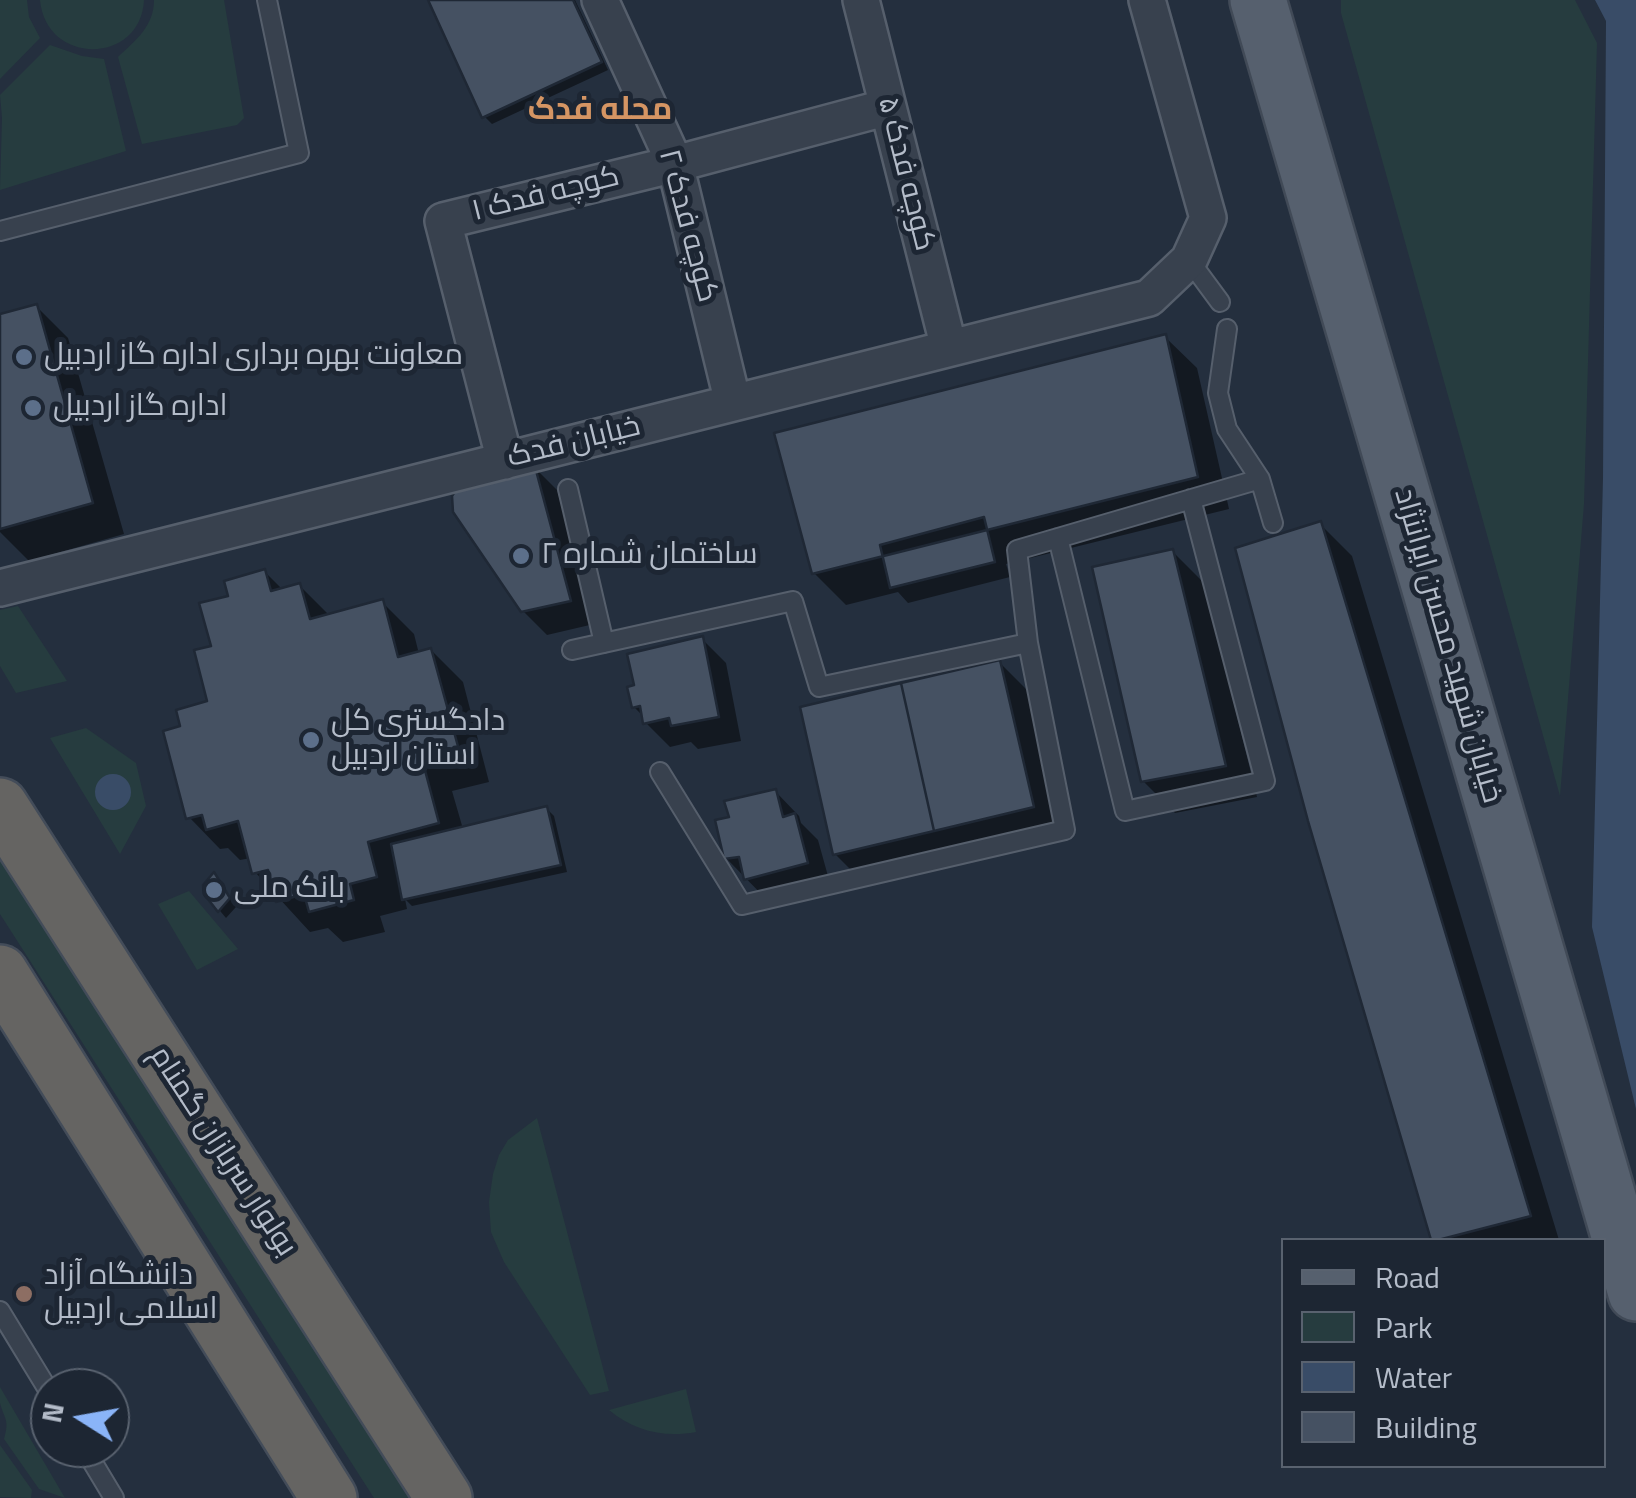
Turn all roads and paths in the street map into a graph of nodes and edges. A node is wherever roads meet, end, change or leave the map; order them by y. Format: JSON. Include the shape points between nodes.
{"nodes":[{"id":1,"x":267,"y":0,"type":"edge"},
{"id":2,"x":600,"y":0,"type":"edge"},
{"id":3,"x":861,"y":0,"type":"edge"},
{"id":4,"x":1147,"y":0,"type":"edge"},
{"id":5,"x":1258,"y":0,"type":"edge"},
{"id":6,"x":888,"y":107,"type":"junction"},
{"id":7,"x":675,"y":164,"type":"junction"},
{"id":8,"x":0,"y":231,"type":"edge"},
{"id":9,"x":1188,"y":260,"type":"junction"},
{"id":10,"x":1220,"y":302,"type":"dead end"},
{"id":11,"x":1227,"y":328,"type":"dead end"},
{"id":12,"x":949,"y":348,"type":"junction"},
{"id":13,"x":733,"y":403,"type":"junction"},
{"id":14,"x":505,"y":460,"type":"junction"},
{"id":15,"x":1260,"y":479,"type":"junction"},
{"id":16,"x":568,"y":489,"type":"dead end"},
{"id":17,"x":1191,"y":499,"type":"junction"},
{"id":18,"x":1273,"y":523,"type":"dead end"},
{"id":19,"x":1058,"y":538,"type":"junction"},
{"id":20,"x":0,"y":588,"type":"edge"},
{"id":21,"x":604,"y":643,"type":"junction"},
{"id":22,"x":1028,"y":643,"type":"junction"},
{"id":23,"x":572,"y":650,"type":"dead end"},
{"id":24,"x":660,"y":772,"type":"dead end"},
{"id":25,"x":0,"y":806,"type":"edge"},
{"id":26,"x":0,"y":973,"type":"edge"},
{"id":27,"x":1636,"y":1292,"type":"edge"},
{"id":28,"x":0,"y":1311,"type":"edge"},
{"id":29,"x":35,"y":1368,"type":"edge"},
{"id":30,"x":96,"y":1468,"type":"edge"},
{"id":31,"x":114,"y":1498,"type":"edge"},
{"id":32,"x":329,"y":1498,"type":"edge"},
{"id":33,"x":444,"y":1498,"type":"edge"}],
"edges":[{"from":1,"to":8,"type":"lane","via":[[299,153]]},
{"from":2,"to":7,"type":"street","name":"کوچه فدک ۲"},
{"from":3,"to":6,"type":"street","name":"کوچه فدک ۵"},
{"from":4,"to":9,"type":"street","via":[[1208,218]]},
{"from":5,"to":27,"type":"main road","name":"خیابان شهید محسن ایراننژاد"},
{"from":6,"to":7,"type":"street","name":"کوچه فدک ۱"},
{"from":6,"to":12,"type":"street","name":"کوچه فدک ۵"},
{"from":7,"to":13,"type":"street","name":"کوچه فدک ۲"},
{"from":7,"to":14,"type":"street","name":"کوچه فدک ۱","via":[[443,220]]},
{"from":9,"to":10,"type":"lane"},
{"from":9,"to":12,"type":"street","name":"خیابان فدک","via":[[1149,298]]},
{"from":11,"to":15,"type":"lane","via":[[1218,393],[1228,429]]},
{"from":12,"to":13,"type":"street","name":"خیابان فدک"},
{"from":13,"to":14,"type":"street","name":"خیابان فدک"},
{"from":14,"to":20,"type":"street","name":"خیابان فدک"},
{"from":15,"to":17,"type":"lane"},
{"from":15,"to":18,"type":"lane"},
{"from":16,"to":21,"type":"lane"},
{"from":17,"to":19,"type":"lane"},
{"from":17,"to":19,"type":"lane","via":[[1265,781],[1125,812]]},
{"from":19,"to":22,"type":"lane","via":[[1017,550]]},
{"from":21,"to":22,"type":"lane","via":[[793,600],[819,686]]},
{"from":21,"to":23,"type":"lane"},
{"from":22,"to":24,"type":"lane","via":[[1065,830],[742,905]]},
{"from":25,"to":33,"type":"highway","name":"بولوار سربازان گمنام"},
{"from":26,"to":32,"type":"highway"},
{"from":28,"to":29,"type":"lane"},
{"from":30,"to":31,"type":"lane"}]}
